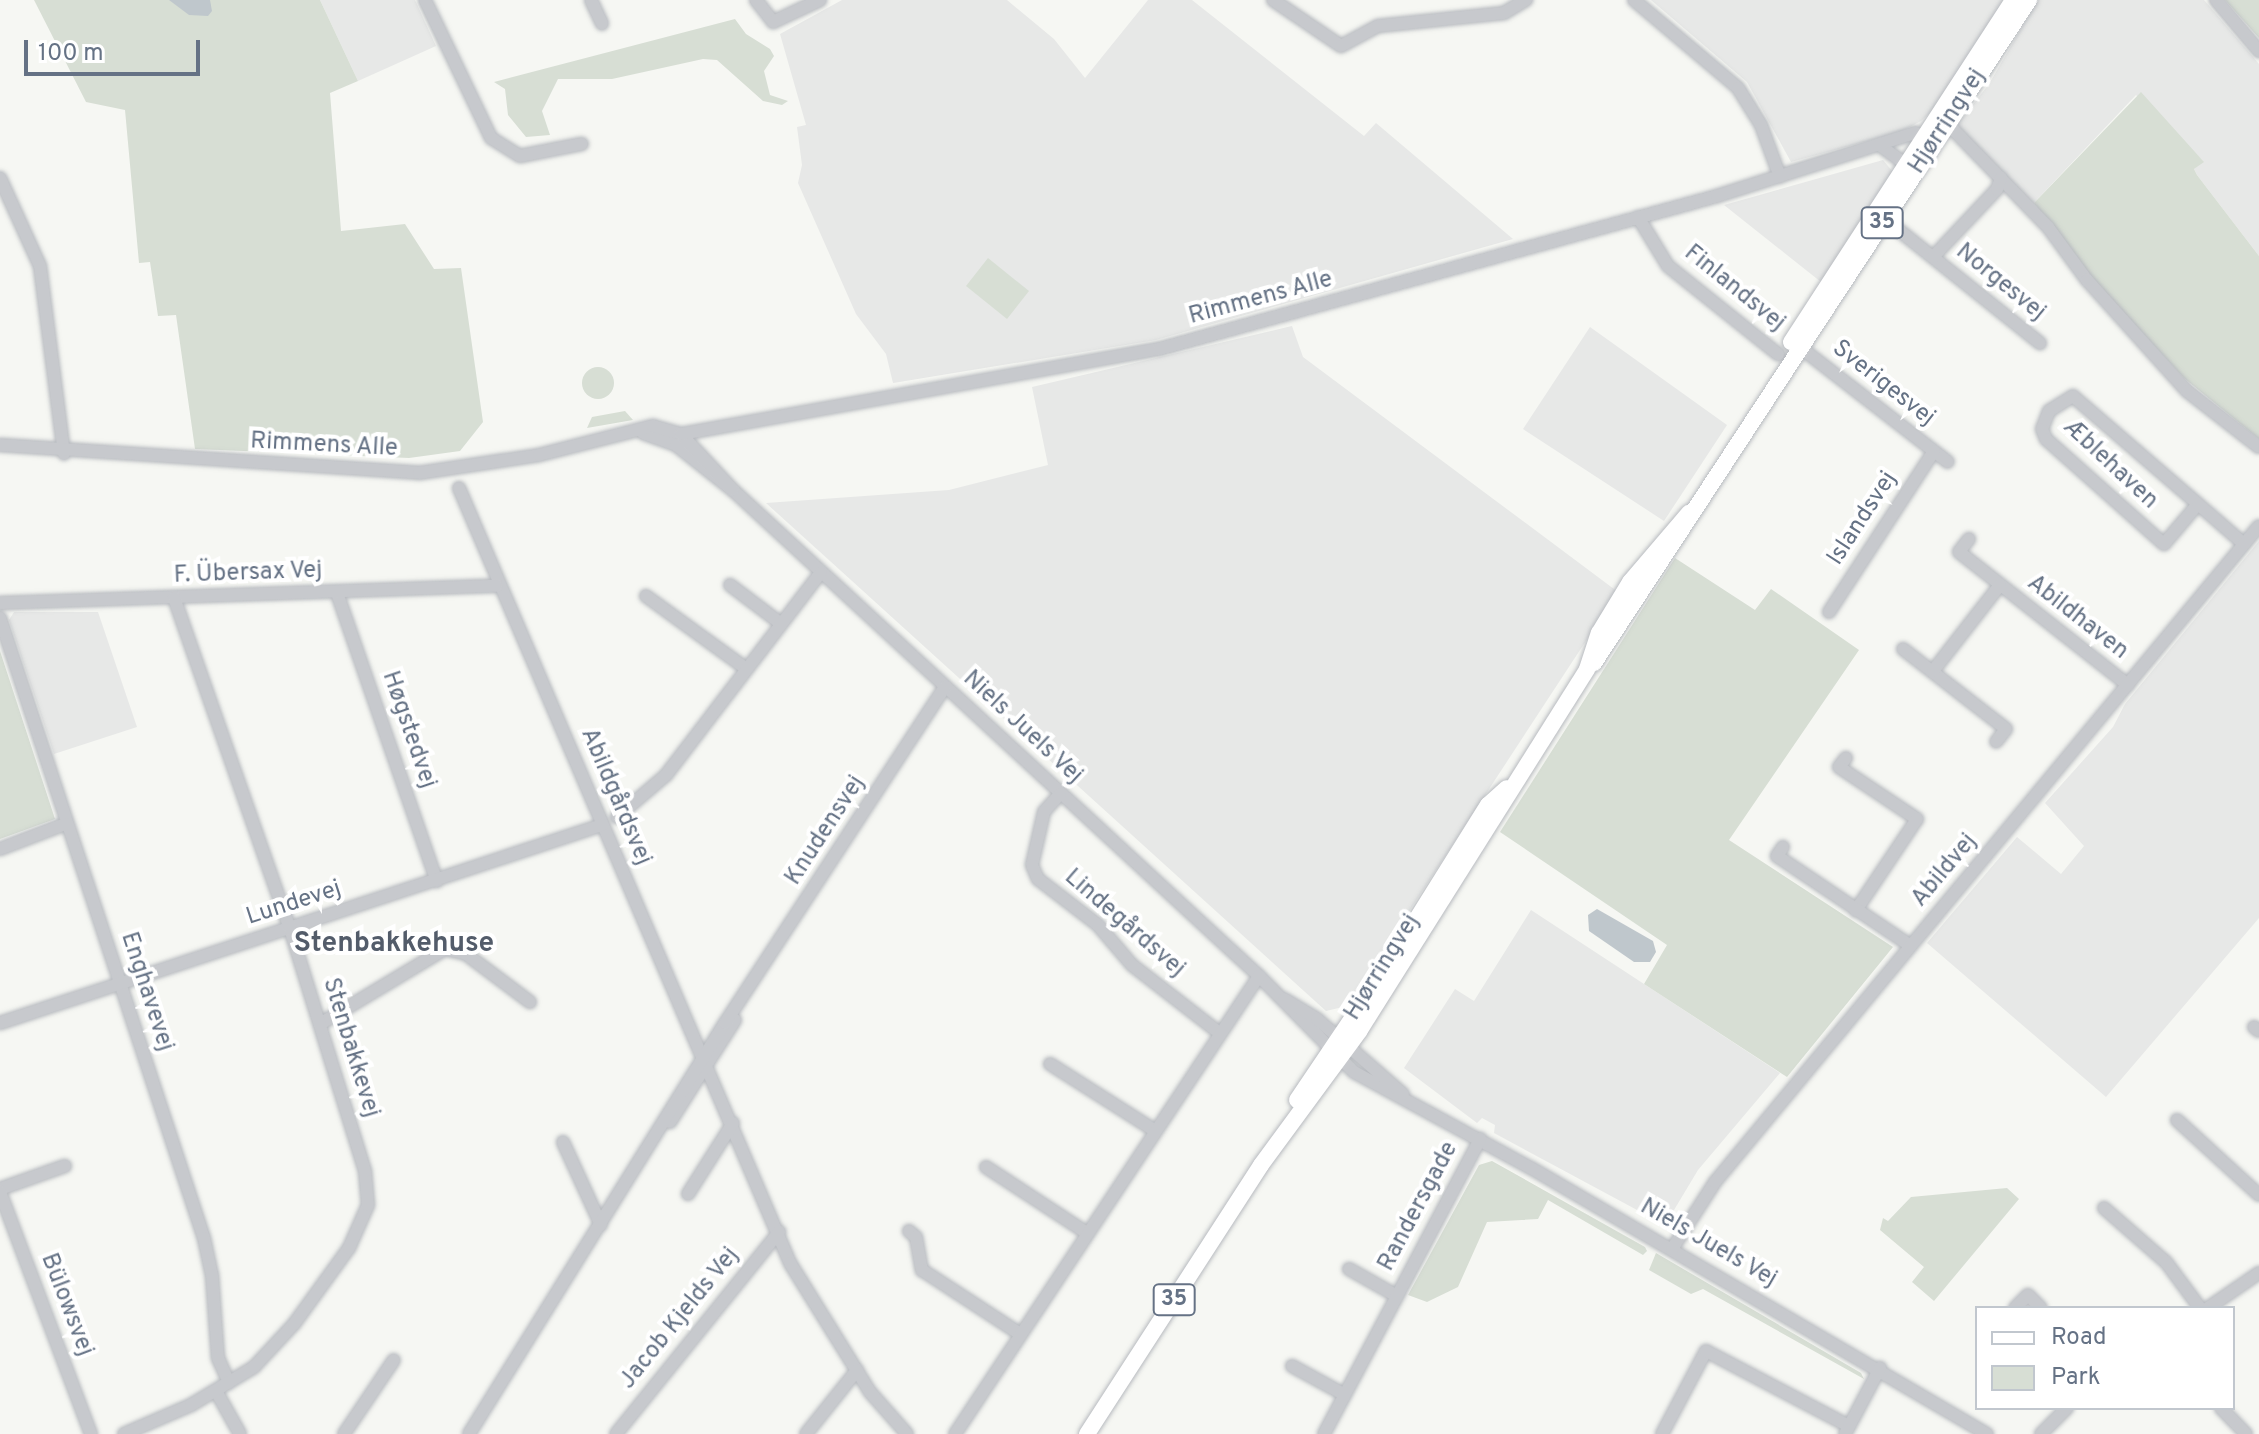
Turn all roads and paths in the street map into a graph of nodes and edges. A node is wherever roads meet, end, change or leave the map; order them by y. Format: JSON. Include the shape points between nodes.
{"nodes":[{"id":1,"x":425,"y":0,"type":"edge"},
{"id":2,"x":591,"y":0,"type":"edge"},
{"id":3,"x":756,"y":0,"type":"edge"},
{"id":4,"x":820,"y":0,"type":"edge"},
{"id":5,"x":1273,"y":0,"type":"edge"},
{"id":6,"x":1526,"y":0,"type":"edge"},
{"id":7,"x":1634,"y":0,"type":"edge"},
{"id":8,"x":2013,"y":0,"type":"edge"},
{"id":9,"x":2029,"y":0,"type":"edge"},
{"id":10,"x":2216,"y":0,"type":"edge"},
{"id":11,"x":602,"y":24,"type":"dead end"},
{"id":12,"x":2259,"y":51,"type":"edge"},
{"id":13,"x":1942,"y":119,"type":"junction"},
{"id":14,"x":1931,"y":137,"type":"junction"},
{"id":15,"x":582,"y":144,"type":"dead end"},
{"id":16,"x":1882,"y":147,"type":"junction"},
{"id":17,"x":1911,"y":168,"type":"junction"},
{"id":18,"x":1780,"y":177,"type":"junction"},
{"id":19,"x":0,"y":178,"type":"edge"},
{"id":20,"x":2001,"y":178,"type":"junction"},
{"id":21,"x":1880,"y":215,"type":"junction"},
{"id":22,"x":1638,"y":217,"type":"junction"},
{"id":23,"x":1933,"y":257,"type":"junction"},
{"id":24,"x":2040,"y":343,"type":"dead end"},
{"id":25,"x":1796,"y":344,"type":"junction"},
{"id":26,"x":1778,"y":354,"type":"dead end"},
{"id":27,"x":679,"y":440,"type":"junction"},
{"id":28,"x":0,"y":445,"type":"edge"},
{"id":29,"x":2259,"y":447,"type":"edge"},
{"id":30,"x":1934,"y":451,"type":"junction"},
{"id":31,"x":64,"y":453,"type":"junction"},
{"id":32,"x":1948,"y":462,"type":"dead end"},
{"id":33,"x":459,"y":488,"type":"dead end"},
{"id":34,"x":2198,"y":504,"type":"junction"},
{"id":35,"x":2259,"y":526,"type":"edge"},
{"id":36,"x":1969,"y":539,"type":"dead end"},
{"id":37,"x":2244,"y":544,"type":"junction"},
{"id":38,"x":821,"y":572,"type":"junction"},
{"id":39,"x":730,"y":585,"type":"dead end"},
{"id":40,"x":2000,"y":585,"type":"junction"},
{"id":41,"x":497,"y":586,"type":"junction"},
{"id":42,"x":337,"y":593,"type":"junction"},
{"id":43,"x":646,"y":596,"type":"dead end"},
{"id":44,"x":174,"y":598,"type":"junction"},
{"id":45,"x":0,"y":603,"type":"edge"},
{"id":46,"x":1829,"y":612,"type":"dead end"},
{"id":47,"x":0,"y":618,"type":"edge"},
{"id":48,"x":780,"y":623,"type":"junction"},
{"id":49,"x":1903,"y":649,"type":"dead end"},
{"id":50,"x":745,"y":668,"type":"junction"},
{"id":51,"x":1933,"y":671,"type":"junction"},
{"id":52,"x":2128,"y":685,"type":"junction"},
{"id":53,"x":945,"y":687,"type":"junction"},
{"id":54,"x":1996,"y":742,"type":"dead end"},
{"id":55,"x":1846,"y":758,"type":"dead end"},
{"id":56,"x":1060,"y":794,"type":"junction"},
{"id":57,"x":617,"y":817,"type":"dead end"},
{"id":58,"x":65,"y":824,"type":"junction"},
{"id":59,"x":602,"y":825,"type":"junction"},
{"id":60,"x":1783,"y":847,"type":"dead end"},
{"id":61,"x":0,"y":849,"type":"edge"},
{"id":62,"x":437,"y":881,"type":"junction"},
{"id":63,"x":1856,"y":910,"type":"junction"},
{"id":64,"x":290,"y":929,"type":"junction"},
{"id":65,"x":1911,"y":946,"type":"junction"},
{"id":66,"x":1259,"y":976,"type":"junction"},
{"id":67,"x":121,"y":982,"type":"junction"},
{"id":68,"x":530,"y":1002,"type":"dead end"},
{"id":69,"x":0,"y":1023,"type":"edge"},
{"id":70,"x":320,"y":1024,"type":"junction"},
{"id":71,"x":1217,"y":1031,"type":"junction"},
{"id":72,"x":1339,"y":1048,"type":"junction"},
{"id":73,"x":705,"y":1062,"type":"junction"},
{"id":74,"x":1050,"y":1064,"type":"dead end"},
{"id":75,"x":2177,"y":1120,"type":"dead end"},
{"id":76,"x":733,"y":1123,"type":"junction"},
{"id":77,"x":1154,"y":1130,"type":"junction"},
{"id":78,"x":1480,"y":1139,"type":"junction"},
{"id":79,"x":563,"y":1142,"type":"dead end"},
{"id":80,"x":65,"y":1166,"type":"dead end"},
{"id":81,"x":986,"y":1167,"type":"dead end"},
{"id":82,"x":0,"y":1191,"type":"edge"},
{"id":83,"x":688,"y":1194,"type":"dead end"},
{"id":84,"x":2259,"y":1195,"type":"edge"},
{"id":85,"x":2104,"y":1208,"type":"dead end"},
{"id":86,"x":601,"y":1225,"type":"junction"},
{"id":87,"x":909,"y":1231,"type":"dead end"},
{"id":88,"x":779,"y":1232,"type":"junction"},
{"id":89,"x":1087,"y":1233,"type":"junction"},
{"id":90,"x":1672,"y":1249,"type":"junction"},
{"id":91,"x":1349,"y":1269,"type":"dead end"},
{"id":92,"x":2259,"y":1273,"type":"edge"},
{"id":93,"x":1397,"y":1296,"type":"junction"},
{"id":94,"x":2017,"y":1306,"type":"edge"},
{"id":95,"x":2039,"y":1306,"type":"edge"},
{"id":96,"x":2199,"y":1306,"type":"edge"},
{"id":97,"x":2211,"y":1306,"type":"edge"},
{"id":98,"x":1020,"y":1334,"type":"junction"},
{"id":99,"x":394,"y":1360,"type":"dead end"},
{"id":100,"x":1292,"y":1366,"type":"dead end"},
{"id":101,"x":1880,"y":1368,"type":"junction"},
{"id":102,"x":857,"y":1370,"type":"junction"},
{"id":103,"x":229,"y":1383,"type":"junction"},
{"id":104,"x":216,"y":1391,"type":"junction"},
{"id":105,"x":1345,"y":1395,"type":"junction"},
{"id":106,"x":2065,"y":1410,"type":"edge"},
{"id":107,"x":2223,"y":1410,"type":"edge"},
{"id":108,"x":1847,"y":1430,"type":"edge"},
{"id":109,"x":91,"y":1434,"type":"edge"},
{"id":110,"x":124,"y":1434,"type":"edge"},
{"id":111,"x":240,"y":1434,"type":"edge"},
{"id":112,"x":344,"y":1434,"type":"edge"},
{"id":113,"x":469,"y":1434,"type":"edge"},
{"id":114,"x":616,"y":1434,"type":"edge"},
{"id":115,"x":806,"y":1434,"type":"edge"},
{"id":116,"x":907,"y":1434,"type":"edge"},
{"id":117,"x":955,"y":1434,"type":"edge"},
{"id":118,"x":1087,"y":1434,"type":"edge"},
{"id":119,"x":1324,"y":1434,"type":"edge"},
{"id":120,"x":1662,"y":1434,"type":"edge"},
{"id":121,"x":1987,"y":1434,"type":"edge"},
{"id":122,"x":2041,"y":1434,"type":"edge"},
{"id":123,"x":2246,"y":1434,"type":"edge"}],
"edges":[{"from":1,"to":15,"type":"street","via":[[491,138],[520,156]]},
{"from":2,"to":11,"type":"street"},
{"from":3,"to":4,"type":"street","via":[[773,22]]},
{"from":5,"to":6,"type":"street","via":[[1341,46],[1378,26],[1504,13]]},
{"from":7,"to":18,"type":"street","via":[[1738,88],[1761,125]]},
{"from":8,"to":13,"type":"main road","name":"Hjørringvej","number":"35"},
{"from":9,"to":13,"type":"main road","name":"Hjørringvej","number":"35"},
{"from":10,"to":12,"type":"street"},
{"from":13,"to":14,"type":"main road","name":"Hjørringvej","number":"35"},
{"from":13,"to":20,"type":"street"},
{"from":14,"to":16,"type":"street","name":"Rimmens Alle"},
{"from":14,"to":17,"type":"main road","name":"Hjørringvej","number":"35"},
{"from":16,"to":17,"type":"street"},
{"from":16,"to":18,"type":"street","name":"Rimmens Alle"},
{"from":17,"to":21,"type":"main road","name":"Hjørringvej","number":"35"},
{"from":18,"to":22,"type":"street","name":"Rimmens Alle"},
{"from":19,"to":31,"type":"street","via":[[40,266]]},
{"from":20,"to":23,"type":"street","name":"Norgesvej","via":[[1997,189]]},
{"from":20,"to":29,"type":"street","via":[[2187,391]]},
{"from":21,"to":23,"type":"street","name":"Norgesvej"},
{"from":21,"to":25,"type":"main road","name":"Hjørringvej","number":"35"},
{"from":22,"to":26,"type":"street","name":"Finlandsvej","via":[[1668,266]]},
{"from":22,"to":27,"type":"street","name":"Rimmens Alle","via":[[1159,349]]},
{"from":23,"to":24,"type":"street","name":"Norgesvej"},
{"from":25,"to":30,"type":"street","name":"Sverigesvej"},
{"from":25,"to":72,"type":"main road","name":"Hjørringvej","number":"35","via":[[1689,513],[1630,582],[1599,633],[1587,669],[1516,778],[1488,805]]},
{"from":27,"to":31,"type":"street","name":"Rimmens Alle","via":[[643,433],[419,473]]},
{"from":27,"to":38,"type":"street","name":"Niels Juels Vej"},
{"from":28,"to":31,"type":"street","name":"Rimmens Alle"},
{"from":30,"to":32,"type":"street","name":"Sverigesvej"},
{"from":30,"to":46,"type":"street","name":"Islandsvej"},
{"from":33,"to":41,"type":"street","name":"Abildgårdsvej"},
{"from":34,"to":34,"type":"street","name":"Æblehaven","via":[[2164,544],[2046,439],[2042,429],[2049,411],[2073,396]]},
{"from":34,"to":37,"type":"street","name":"Æblehaven"},
{"from":35,"to":37,"type":"street","name":"Abildvej"},
{"from":36,"to":40,"type":"street","name":"Abildhaven","via":[[1959,552]]},
{"from":37,"to":52,"type":"street","name":"Abildvej"},
{"from":38,"to":48,"type":"street"},
{"from":38,"to":53,"type":"street","name":"Niels Juels Vej"},
{"from":39,"to":48,"type":"street"},
{"from":40,"to":51,"type":"street","name":"Abildhaven"},
{"from":40,"to":52,"type":"street","name":"Abildhaven"},
{"from":41,"to":42,"type":"street","name":"F. Übersax Vej"},
{"from":41,"to":59,"type":"street","name":"Abildgårdsvej"},
{"from":42,"to":44,"type":"street","name":"F. Übersax Vej"},
{"from":42,"to":62,"type":"street","name":"Høgstedvej"},
{"from":43,"to":50,"type":"street"},
{"from":44,"to":45,"type":"street","name":"F. Übersax Vej"},
{"from":44,"to":64,"type":"street","name":"Stenbakkevej"},
{"from":47,"to":58,"type":"street","name":"Enghavevej"},
{"from":48,"to":50,"type":"street"},
{"from":49,"to":51,"type":"street"},
{"from":50,"to":57,"type":"street","via":[[666,775]]},
{"from":51,"to":54,"type":"street","via":[[2006,729]]},
{"from":52,"to":65,"type":"street","name":"Abildvej"},
{"from":53,"to":56,"type":"street","name":"Niels Juels Vej"},
{"from":53,"to":73,"type":"street","name":"Knudensvej"},
{"from":55,"to":63,"type":"street","via":[[1839,767],[1917,819]]},
{"from":56,"to":66,"type":"street","name":"Niels Juels Vej"},
{"from":56,"to":71,"type":"street","name":"Lindegårdsvej","via":[[1044,812],[1039,831],[1032,865],[1038,879],[1098,925],[1132,965]]},
{"from":58,"to":61,"type":"street"},
{"from":58,"to":67,"type":"street","name":"Enghavevej"},
{"from":59,"to":62,"type":"street","name":"Lundevej"},
{"from":59,"to":73,"type":"street","name":"Abildgårdsvej"},
{"from":60,"to":63,"type":"street","via":[[1777,856]]},
{"from":62,"to":64,"type":"street","name":"Lundevej"},
{"from":63,"to":65,"type":"street"},
{"from":64,"to":67,"type":"street","name":"Lundevej"},
{"from":64,"to":70,"type":"street","name":"Stenbakkevej"},
{"from":65,"to":90,"type":"street","name":"Abildvej","via":[[1715,1182]]},
{"from":66,"to":71,"type":"street"},
{"from":66,"to":72,"type":"street","name":"Niels Juels Vej"},
{"from":67,"to":69,"type":"street","name":"Lundevej"},
{"from":67,"to":103,"type":"street","name":"Enghavevej","via":[[204,1238],[218,1358]]},
{"from":68,"to":70,"type":"street","via":[[466,954],[445,949]]},
{"from":70,"to":103,"type":"street","name":"Stenbakkevej","via":[[365,1171],[365,1217],[294,1324],[254,1367]]},
{"from":71,"to":77,"type":"street"},
{"from":72,"to":78,"type":"street","name":"Niels Juels Vej","via":[[1354,1072]]},
{"from":72,"to":118,"type":"main road","name":"Hjørringvej","number":"35"},
{"from":73,"to":76,"type":"street","name":"Abildgårdsvej"},
{"from":73,"to":86,"type":"street","name":"Knudensvej","via":[[682,1109],[660,1133]]},
{"from":74,"to":77,"type":"street"},
{"from":75,"to":84,"type":"street"},
{"from":76,"to":83,"type":"street"},
{"from":76,"to":88,"type":"street","name":"Abildgårdsvej"},
{"from":77,"to":89,"type":"street"},
{"from":78,"to":90,"type":"street","name":"Niels Juels Vej"},
{"from":78,"to":93,"type":"street","name":"Randersgade"},
{"from":79,"to":86,"type":"street"},
{"from":80,"to":82,"type":"street"},
{"from":81,"to":89,"type":"street"},
{"from":82,"to":109,"type":"street","name":"Bülowsvej"},
{"from":85,"to":96,"type":"street","via":[[2166,1262]]},
{"from":86,"to":113,"type":"street","name":"Knudensvej"},
{"from":87,"to":98,"type":"street","via":[[916,1237],[922,1270]]},
{"from":88,"to":102,"type":"street","name":"Abildgårdsvej","via":[[797,1275]]},
{"from":88,"to":114,"type":"street","name":"Jacob Kjelds Vej"},
{"from":89,"to":98,"type":"street"},
{"from":90,"to":101,"type":"street","name":"Niels Juels Vej"},
{"from":91,"to":93,"type":"street","name":"Randersgade"},
{"from":92,"to":97,"type":"street"},
{"from":93,"to":105,"type":"street","name":"Randersgade"},
{"from":94,"to":95,"type":"street","via":[[2028,1295]]},
{"from":98,"to":117,"type":"street"},
{"from":99,"to":112,"type":"street"},
{"from":100,"to":105,"type":"street"},
{"from":101,"to":108,"type":"street"},
{"from":101,"to":121,"type":"street","name":"Niels Juels Vej"},
{"from":102,"to":115,"type":"street"},
{"from":102,"to":116,"type":"street","name":"Abildgårdsvej"},
{"from":103,"to":104,"type":"street","name":"Stenbakkevej"},
{"from":104,"to":110,"type":"street","name":"Stenbakkevej"},
{"from":104,"to":111,"type":"street"},
{"from":105,"to":119,"type":"street","name":"Randersgade"},
{"from":106,"to":122,"type":"street"},
{"from":107,"to":123,"type":"street"},
{"from":108,"to":120,"type":"street","via":[[1706,1351]]}]}
